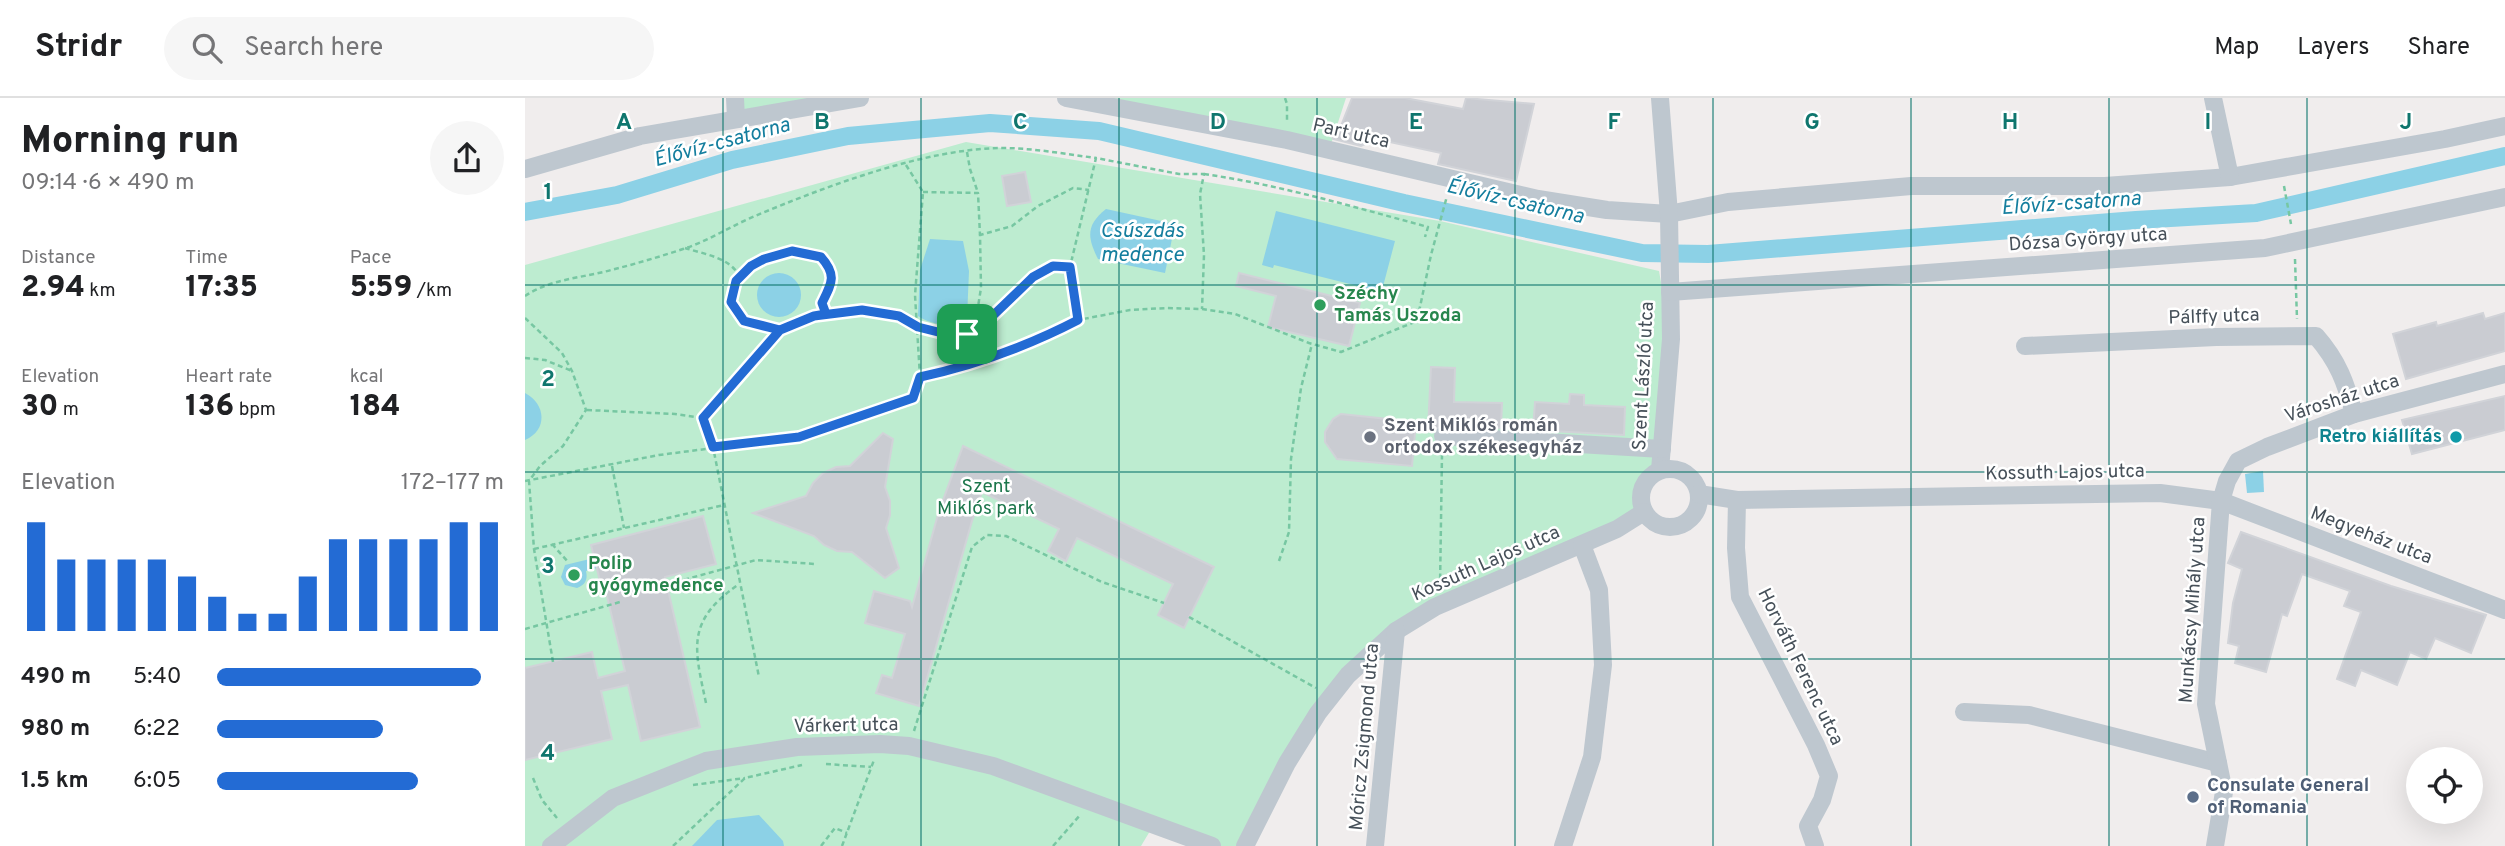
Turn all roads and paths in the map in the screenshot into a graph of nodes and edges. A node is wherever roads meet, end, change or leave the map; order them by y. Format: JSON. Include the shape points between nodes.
{"nodes":[{"id":1,"x":735,"y":98,"type":"edge"},
{"id":2,"x":860,"y":98,"type":"edge"},
{"id":3,"x":1066,"y":98,"type":"edge"},
{"id":4,"x":1285,"y":98,"type":"edge"},
{"id":5,"x":1660,"y":98,"type":"edge"},
{"id":6,"x":2213,"y":98,"type":"edge"},
{"id":7,"x":736,"y":119,"type":"junction"},
{"id":8,"x":2505,"y":126,"type":"edge"},
{"id":9,"x":1287,"y":140,"type":"junction"},
{"id":10,"x":967,"y":151,"type":"junction"},
{"id":11,"x":1096,"y":159,"type":"junction"},
{"id":12,"x":906,"y":164,"type":"junction"},
{"id":13,"x":2281,"y":168,"type":"junction"},
{"id":14,"x":525,"y":169,"type":"edge"},
{"id":15,"x":1204,"y":174,"type":"junction"},
{"id":16,"x":2230,"y":177,"type":"junction"},
{"id":17,"x":1089,"y":190,"type":"junction"},
{"id":18,"x":923,"y":192,"type":"junction"},
{"id":19,"x":978,"y":193,"type":"junction"},
{"id":20,"x":2505,"y":197,"type":"edge"},
{"id":21,"x":1445,"y":205,"type":"dead end"},
{"id":22,"x":1669,"y":219,"type":"junction"},
{"id":23,"x":980,"y":236,"type":"junction"},
{"id":24,"x":1425,"y":237,"type":"dead end"},
{"id":25,"x":2294,"y":242,"type":"junction"},
{"id":26,"x":685,"y":248,"type":"junction"},
{"id":27,"x":1070,"y":267,"type":"junction"},
{"id":28,"x":739,"y":276,"type":"junction"},
{"id":29,"x":1670,"y":289,"type":"junction"},
{"id":30,"x":525,"y":296,"type":"edge"},
{"id":31,"x":1202,"y":309,"type":"junction"},
{"id":32,"x":826,"y":314,"type":"junction"},
{"id":33,"x":525,"y":318,"type":"edge"},
{"id":34,"x":1078,"y":320,"type":"junction"},
{"id":35,"x":918,"y":327,"type":"junction"},
{"id":36,"x":780,"y":330,"type":"junction"},
{"id":37,"x":2298,"y":336,"type":"junction"},
{"id":38,"x":966,"y":337,"type":"junction"},
{"id":39,"x":1312,"y":344,"type":"junction"},
{"id":40,"x":2025,"y":346,"type":"dead end"},
{"id":41,"x":525,"y":358,"type":"edge"},
{"id":42,"x":960,"y":369,"type":"junction"},
{"id":43,"x":572,"y":371,"type":"junction"},
{"id":44,"x":2505,"y":374,"type":"edge"},
{"id":45,"x":920,"y":377,"type":"junction"},
{"id":46,"x":586,"y":410,"type":"junction"},
{"id":47,"x":2354,"y":414,"type":"junction"},
{"id":48,"x":703,"y":418,"type":"junction"},
{"id":49,"x":1443,"y":436,"type":"joint"},
{"id":50,"x":713,"y":447,"type":"junction"},
{"id":51,"x":1662,"y":449,"type":"junction"},
{"id":52,"x":612,"y":464,"type":"junction"},
{"id":53,"x":1660,"y":470,"type":"junction"},
{"id":54,"x":527,"y":481,"type":"edge"},
{"id":55,"x":1699,"y":494,"type":"junction"},
{"id":56,"x":1737,"y":500,"type":"junction"},
{"id":57,"x":2221,"y":501,"type":"junction"},
{"id":58,"x":724,"y":505,"type":"junction"},
{"id":59,"x":1644,"y":512,"type":"junction"},
{"id":60,"x":624,"y":527,"type":"junction"},
{"id":61,"x":552,"y":544,"type":"junction"},
{"id":62,"x":1582,"y":545,"type":"junction"},
{"id":63,"x":534,"y":549,"type":"junction"},
{"id":64,"x":1279,"y":561,"type":"dead end"},
{"id":65,"x":569,"y":563,"type":"dead end"},
{"id":66,"x":815,"y":564,"type":"dead end"},
{"id":67,"x":735,"y":566,"type":"junction"},
{"id":68,"x":676,"y":582,"type":"dead end"},
{"id":69,"x":739,"y":584,"type":"junction"},
{"id":70,"x":620,"y":602,"type":"dead end"},
{"id":71,"x":1164,"y":603,"type":"dead end"},
{"id":72,"x":1439,"y":605,"type":"junction"},
{"id":73,"x":2505,"y":610,"type":"edge"},
{"id":74,"x":1189,"y":617,"type":"dead end"},
{"id":75,"x":545,"y":623,"type":"junction"},
{"id":76,"x":525,"y":629,"type":"edge"},
{"id":77,"x":1396,"y":631,"type":"junction"},
{"id":78,"x":553,"y":662,"type":"dead end"},
{"id":79,"x":759,"y":677,"type":"dead end"},
{"id":80,"x":1331,"y":696,"type":"junction"},
{"id":81,"x":706,"y":703,"type":"dead end"},
{"id":82,"x":1964,"y":712,"type":"dead end"},
{"id":83,"x":909,"y":746,"type":"junction"},
{"id":84,"x":811,"y":763,"type":"dead end"},
{"id":85,"x":2218,"y":763,"type":"junction"},
{"id":86,"x":823,"y":764,"type":"dead end"},
{"id":87,"x":533,"y":778,"type":"dead end"},
{"id":88,"x":745,"y":778,"type":"junction"},
{"id":89,"x":693,"y":785,"type":"dead end"},
{"id":90,"x":1091,"y":803,"type":"junction"},
{"id":91,"x":569,"y":831,"type":"junction"},
{"id":92,"x":847,"y":833,"type":"junction"},
{"id":93,"x":551,"y":846,"type":"edge"},
{"id":94,"x":673,"y":846,"type":"edge"},
{"id":95,"x":821,"y":846,"type":"edge"},
{"id":96,"x":842,"y":846,"type":"edge"},
{"id":97,"x":1053,"y":846,"type":"edge"},
{"id":98,"x":1212,"y":846,"type":"edge"},
{"id":99,"x":1245,"y":846,"type":"edge"},
{"id":100,"x":1375,"y":846,"type":"edge"},
{"id":101,"x":1563,"y":846,"type":"edge"},
{"id":102,"x":1815,"y":846,"type":"edge"},
{"id":103,"x":2215,"y":846,"type":"edge"}],
"edges":[{"from":1,"to":7,"type":"street"},
{"from":2,"to":7,"type":"street"},
{"from":3,"to":9,"type":"street","name":"Part utca"},
{"from":4,"to":9,"type":"path"},
{"from":5,"to":22,"type":"street"},
{"from":6,"to":16,"type":"street"},
{"from":7,"to":14,"type":"street","via":[[640,136]]},
{"from":8,"to":13,"type":"street"},
{"from":9,"to":22,"type":"street","name":"Part utca","via":[[1538,199]]},
{"from":10,"to":11,"type":"path","via":[[1031,149]]},
{"from":10,"to":12,"type":"path"},
{"from":10,"to":19,"type":"path"},
{"from":11,"to":15,"type":"path"},
{"from":11,"to":17,"type":"path"},
{"from":12,"to":18,"type":"path"},
{"from":12,"to":26,"type":"path","via":[[755,216]]},
{"from":13,"to":16,"type":"street"},
{"from":13,"to":25,"type":"path"},
{"from":15,"to":24,"type":"path","via":[[1428,227]]},
{"from":15,"to":31,"type":"path","via":[[1200,194]]},
{"from":16,"to":22,"type":"street","via":[[2105,187],[1911,186],[1728,202]]},
{"from":17,"to":23,"type":"path","via":[[1073,188],[1012,226]]},
{"from":17,"to":27,"type":"path"},
{"from":18,"to":19,"type":"path"},
{"from":18,"to":35,"type":"path","via":[[915,295]]},
{"from":19,"to":23,"type":"path"},
{"from":20,"to":25,"type":"street","name":"Dózsa György utca"},
{"from":21,"to":39,"type":"path","via":[[1417,321],[1341,352]]},
{"from":22,"to":29,"type":"street","name":"Szent László utca"},
{"from":23,"to":38,"type":"path","via":[[981,288]]},
{"from":25,"to":29,"type":"street","name":"Dózsa György utca","via":[[2265,248]]},
{"from":25,"to":37,"type":"path"},
{"from":26,"to":28,"type":"path","via":[[727,263]]},
{"from":26,"to":30,"type":"path","via":[[540,286]]},
{"from":27,"to":34,"type":"path"},
{"from":27,"to":38,"type":"path","via":[[1053,266],[1033,277]]},
{"from":28,"to":32,"type":"path","via":[[778,254],[792,251],[821,257],[831,272],[822,303]]},
{"from":28,"to":36,"type":"path","via":[[732,291],[735,311],[744,321]]},
{"from":29,"to":51,"type":"street","name":"Szent László utca"},
{"from":31,"to":34,"type":"path","via":[[1130,310]]},
{"from":31,"to":39,"type":"path","via":[[1235,314]]},
{"from":32,"to":35,"type":"path","via":[[862,310],[899,316]]},
{"from":32,"to":36,"type":"path"},
{"from":33,"to":43,"type":"path","via":[[562,353]]},
{"from":34,"to":42,"type":"path","via":[[1037,341]]},
{"from":35,"to":38,"type":"path"},
{"from":35,"to":45,"type":"path"},
{"from":36,"to":48,"type":"path"},
{"from":37,"to":40,"type":"street","name":"Pálffy utca"},
{"from":37,"to":47,"type":"street","name":"Pálffy utca","via":[[2316,336],[2328,350],[2347,383]]},
{"from":38,"to":42,"type":"path"},
{"from":39,"to":64,"type":"path","via":[[1291,459],[1289,532]]},
{"from":41,"to":43,"type":"path"},
{"from":42,"to":45,"type":"path"},
{"from":43,"to":46,"type":"path"},
{"from":44,"to":47,"type":"street","name":"Városház utca"},
{"from":45,"to":50,"type":"path","via":[[913,398],[799,437]]},
{"from":46,"to":48,"type":"path"},
{"from":46,"to":54,"type":"path","via":[[563,446]]},
{"from":47,"to":57,"type":"street","name":"Városház utca","via":[[2238,461]]},
{"from":48,"to":50,"type":"path"},
{"from":49,"to":51,"type":"street"},
{"from":49,"to":72,"type":"path"},
{"from":50,"to":52,"type":"path"},
{"from":50,"to":58,"type":"path"},
{"from":51,"to":53,"type":"street","name":"Szent László utca"},
{"from":52,"to":54,"type":"path"},
{"from":52,"to":60,"type":"path"},
{"from":53,"to":55,"type":"street","via":[[1681,471],[1696,484]]},
{"from":53,"to":59,"type":"street","via":[[1640,492]]},
{"from":54,"to":63,"type":"path"},
{"from":55,"to":56,"type":"street","name":"Kossuth Lajos utca"},
{"from":55,"to":59,"type":"street","via":[[1695,514],[1679,526],[1659,526]]},
{"from":56,"to":57,"type":"street","name":"Kossuth Lajos utca","via":[[2160,493]]},
{"from":56,"to":102,"type":"street","name":"Horváth Ferenc utca","via":[[1740,597],[1829,776],[1808,826]]},
{"from":57,"to":73,"type":"street","name":"Megyeház utca"},
{"from":57,"to":85,"type":"street","name":"Munkácsy Mihály utca","via":[[2206,704]]},
{"from":58,"to":60,"type":"path"},
{"from":58,"to":67,"type":"path"},
{"from":59,"to":62,"type":"street","name":"Kossuth Lajos utca"},
{"from":60,"to":61,"type":"path"},
{"from":61,"to":63,"type":"path"},
{"from":61,"to":65,"type":"path"},
{"from":62,"to":72,"type":"street","name":"Kossuth Lajos utca"},
{"from":62,"to":101,"type":"street","via":[[1599,590],[1602,665],[1592,757]]},
{"from":63,"to":75,"type":"path"},
{"from":66,"to":67,"type":"path","via":[[756,560]]},
{"from":67,"to":68,"type":"path"},
{"from":67,"to":69,"type":"path"},
{"from":69,"to":79,"type":"path"},
{"from":69,"to":81,"type":"path","via":[[707,613],[697,635]]},
{"from":70,"to":75,"type":"path"},
{"from":71,"to":83,"type":"path","via":[[1102,582],[1006,536],[987,535],[972,547]]},
{"from":72,"to":77,"type":"street","name":"Kossuth Lajos utca"},
{"from":74,"to":80,"type":"path"},
{"from":75,"to":76,"type":"path"},
{"from":75,"to":78,"type":"path"},
{"from":77,"to":80,"type":"street","name":"Kossuth Lajos utca"},
{"from":77,"to":100,"type":"street","name":"Móricz Zsigmond utca"},
{"from":80,"to":99,"type":"street","name":"Kossuth Lajos utca","via":[[1287,763]]},
{"from":82,"to":85,"type":"street","via":[[2029,715]]},
{"from":83,"to":90,"type":"street","name":"Várkert utca","via":[[993,766]]},
{"from":83,"to":91,"type":"street","name":"Várkert utca","via":[[797,747],[706,761],[613,798]]},
{"from":84,"to":88,"type":"path"},
{"from":85,"to":103,"type":"street","name":"Munkácsy Mihály utca","via":[[2224,793]]},
{"from":86,"to":92,"type":"path","via":[[871,767]]},
{"from":87,"to":91,"type":"path","via":[[542,800]]},
{"from":88,"to":89,"type":"path"},
{"from":88,"to":94,"type":"path"},
{"from":90,"to":97,"type":"path"},
{"from":90,"to":98,"type":"street","name":"Várkert utca"},
{"from":91,"to":93,"type":"street","name":"Várkert utca"},
{"from":92,"to":95,"type":"path","via":[[835,828]]},
{"from":92,"to":96,"type":"path"}]}
